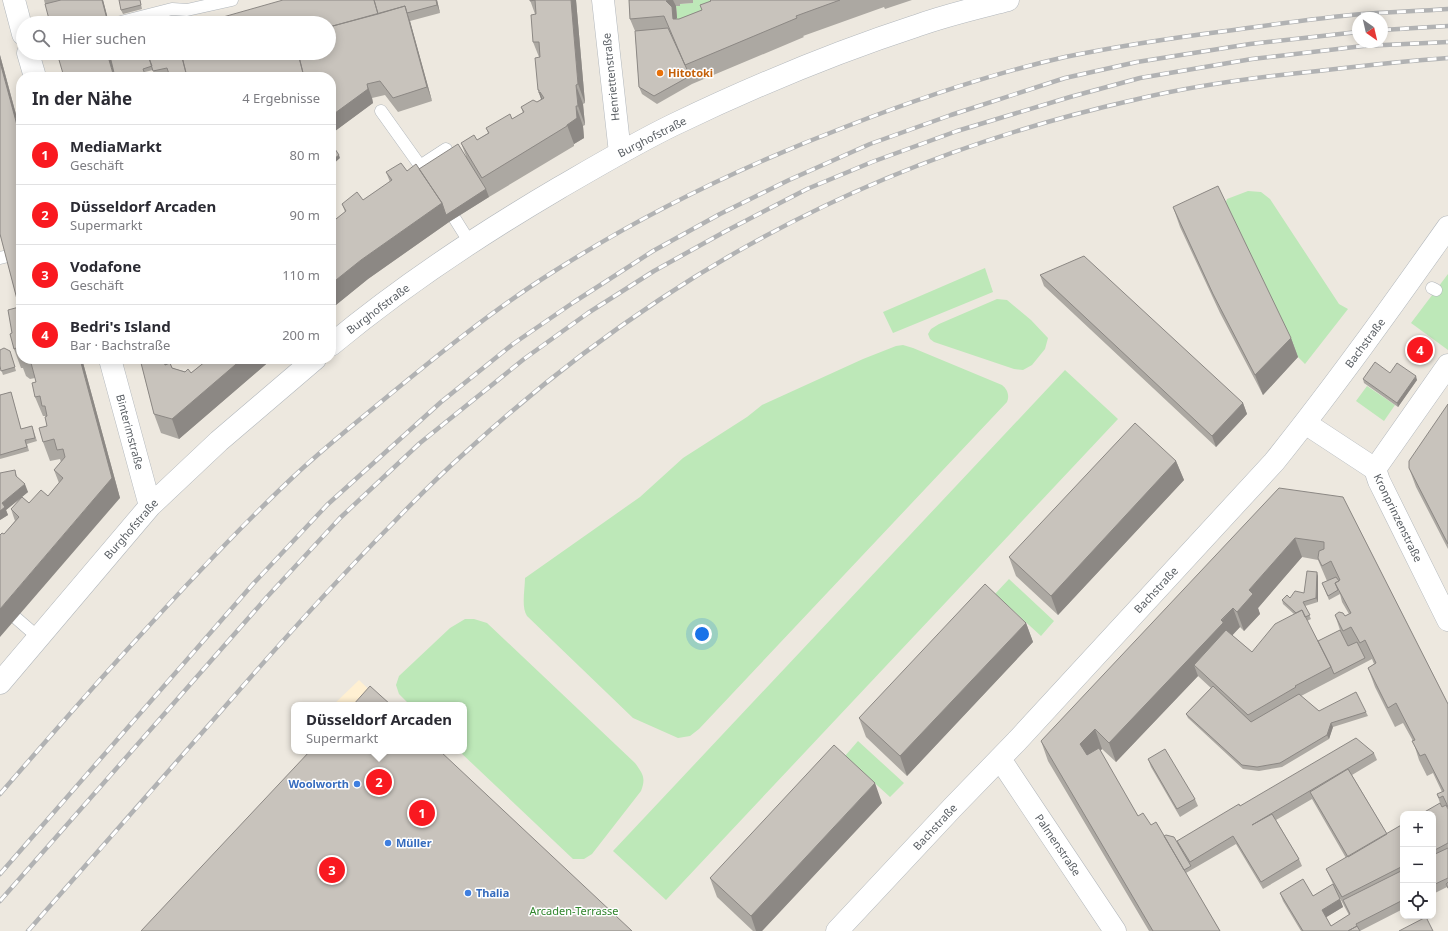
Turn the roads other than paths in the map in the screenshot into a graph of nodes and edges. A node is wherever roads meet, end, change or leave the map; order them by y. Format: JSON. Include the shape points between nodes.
{"nodes":[{"id":1,"x":14,"y":0,"type":"edge"},
{"id":2,"x":232,"y":0,"type":"edge"},
{"id":3,"x":603,"y":0,"type":"edge"},
{"id":4,"x":1008,"y":0,"type":"edge"},
{"id":5,"x":18,"y":16,"type":"edge"},
{"id":6,"x":144,"y":16,"type":"edge"},
{"id":7,"x":30,"y":60,"type":"edge"},
{"id":8,"x":34,"y":72,"type":"edge"},
{"id":9,"x":381,"y":111,"type":"dead end"},
{"id":10,"x":446,"y":149,"type":"dead end"},
{"id":11,"x":620,"y":153,"type":"junction"},
{"id":12,"x":455,"y":219,"type":"edge"},
{"id":13,"x":1448,"y":227,"type":"edge"},
{"id":14,"x":470,"y":244,"type":"junction"},
{"id":15,"x":336,"y":341,"type":"edge"},
{"id":16,"x":111,"y":364,"type":"edge"},
{"id":17,"x":309,"y":364,"type":"edge"},
{"id":18,"x":1448,"y":365,"type":"edge"},
{"id":19,"x":1305,"y":423,"type":"junction"},
{"id":20,"x":1375,"y":469,"type":"junction"},
{"id":21,"x":150,"y":506,"type":"junction"},
{"id":22,"x":16,"y":618,"type":"edge"},
{"id":23,"x":1448,"y":620,"type":"edge"},
{"id":24,"x":39,"y":638,"type":"junction"},
{"id":25,"x":0,"y":683,"type":"edge"},
{"id":26,"x":1000,"y":758,"type":"junction"},
{"id":27,"x":837,"y":931,"type":"edge"},
{"id":28,"x":1115,"y":931,"type":"edge"}],
"edges":[{"from":1,"to":5,"type":"street"},
{"from":2,"to":6,"type":"lane"},
{"from":3,"to":11,"type":"street","name":"Henriettenstraße"},
{"from":4,"to":11,"type":"street","name":"Burghofstraße","via":[[917,25],[772,80],[673,125]]},
{"from":7,"to":8,"type":"street"},
{"from":9,"to":10,"type":"lane","via":[[423,170]]},
{"from":11,"to":14,"type":"street","name":"Burghofstraße","via":[[508,218]]},
{"from":12,"to":14,"type":"lane"},
{"from":13,"to":19,"type":"street","name":"Bachstraße"},
{"from":14,"to":15,"type":"street","name":"Burghofstraße","via":[[419,278]]},
{"from":16,"to":21,"type":"street","name":"Binterimstraße"},
{"from":17,"to":21,"type":"street","name":"Burghofstraße","via":[[219,441]]},
{"from":18,"to":20,"type":"street"},
{"from":19,"to":20,"type":"street","name":"Kronprinzenstraße"},
{"from":19,"to":26,"type":"street","name":"Bachstraße","via":[[1234,507]]},
{"from":20,"to":23,"type":"street","name":"Kronprinzenstraße"},
{"from":21,"to":24,"type":"street","name":"Burghofstraße"},
{"from":22,"to":24,"type":"lane"},
{"from":24,"to":25,"type":"street","name":"Burghofstraße"},
{"from":26,"to":27,"type":"street","name":"Bachstraße"},
{"from":26,"to":28,"type":"street","name":"Palmenstraße"}]}
